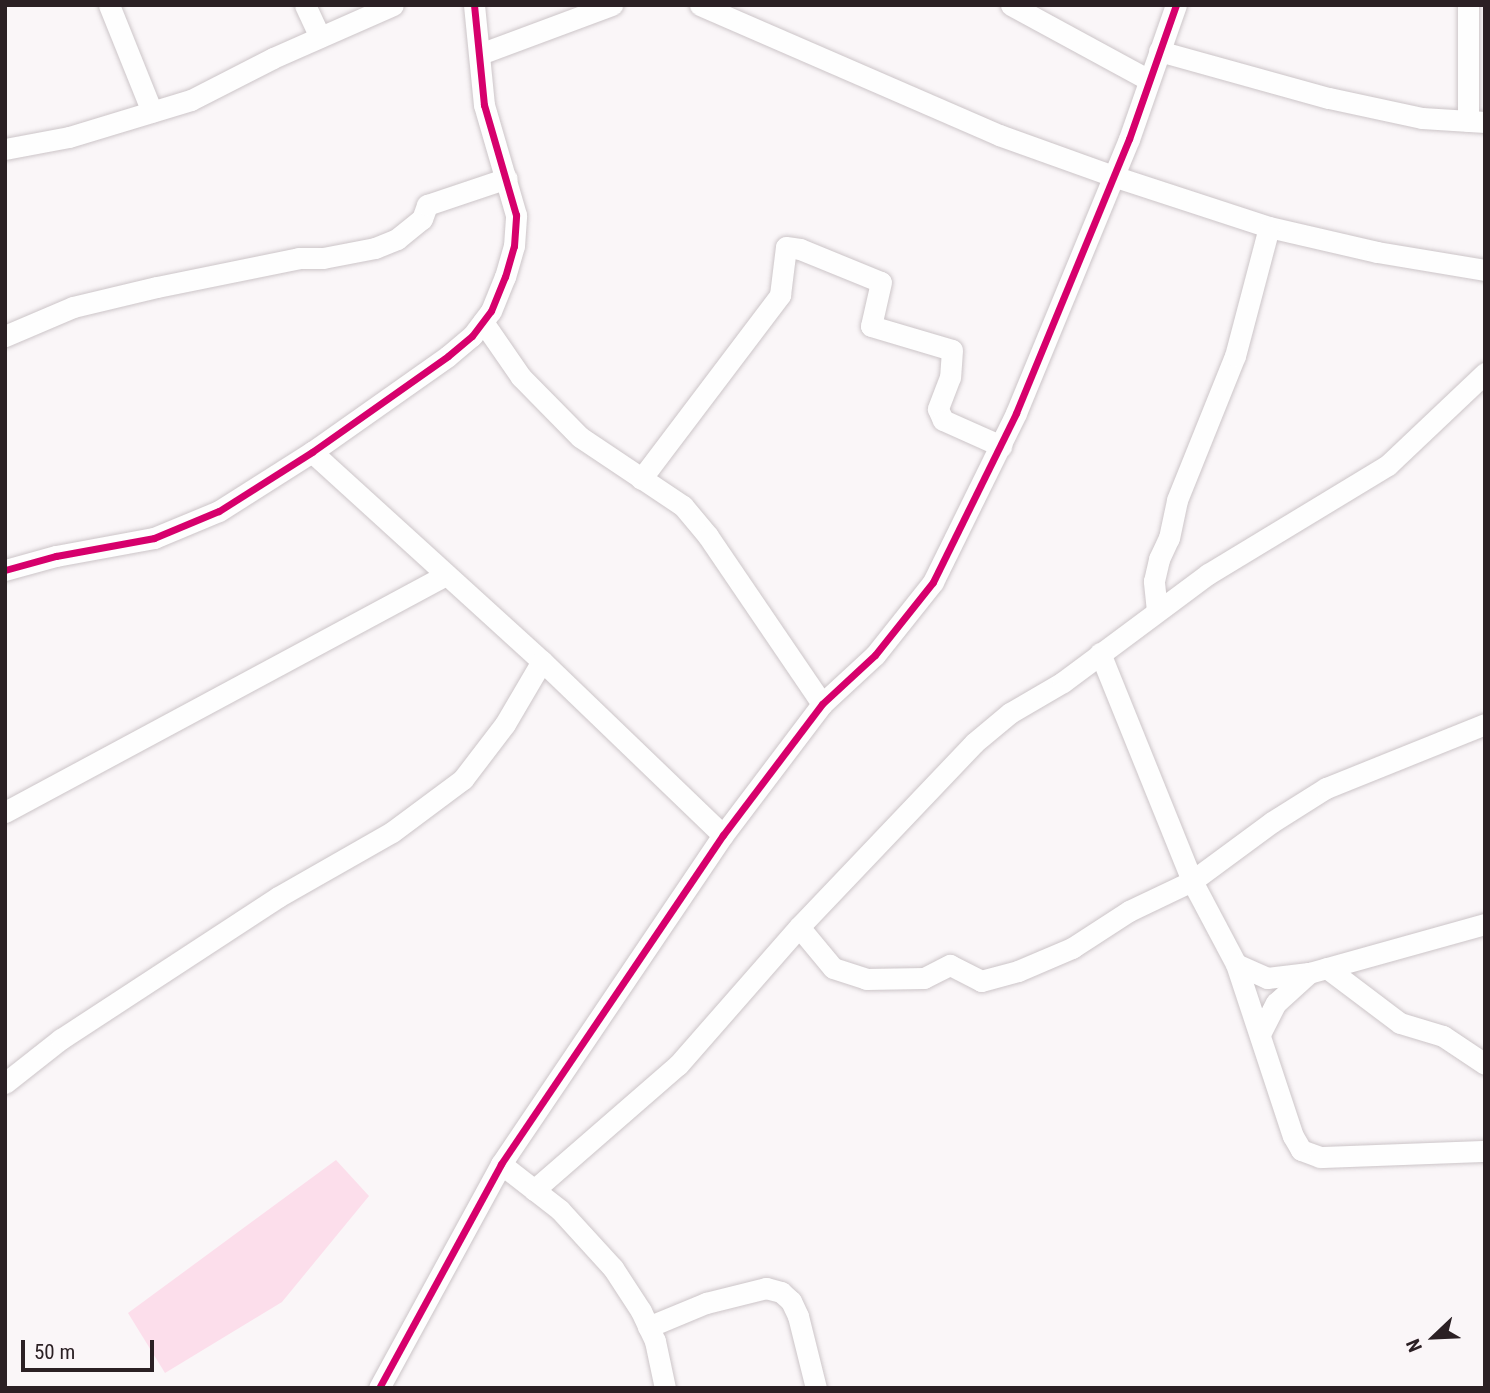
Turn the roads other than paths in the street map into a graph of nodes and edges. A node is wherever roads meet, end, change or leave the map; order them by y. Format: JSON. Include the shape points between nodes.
{"nodes":[{"id":1,"x":109,"y":5,"type":"edge"},
{"id":2,"x":305,"y":5,"type":"edge"},
{"id":3,"x":393,"y":5,"type":"edge"},
{"id":4,"x":474,"y":5,"type":"edge"},
{"id":5,"x":612,"y":5,"type":"edge"},
{"id":6,"x":700,"y":5,"type":"edge"},
{"id":7,"x":1010,"y":5,"type":"edge"},
{"id":8,"x":1176,"y":5,"type":"edge"},
{"id":9,"x":1468,"y":5,"type":"edge"},
{"id":10,"x":320,"y":37,"type":"junction"},
{"id":11,"x":1159,"y":51,"type":"junction"},
{"id":12,"x":480,"y":54,"type":"junction"},
{"id":13,"x":1149,"y":80,"type":"junction"},
{"id":14,"x":152,"y":112,"type":"junction"},
{"id":15,"x":1476,"y":121,"type":"edge"},
{"id":16,"x":5,"y":149,"type":"edge"},
{"id":17,"x":1113,"y":176,"type":"junction"},
{"id":18,"x":507,"y":178,"type":"junction"},
{"id":19,"x":1269,"y":227,"type":"junction"},
{"id":20,"x":1485,"y":270,"type":"edge"},
{"id":21,"x":483,"y":322,"type":"junction"},
{"id":22,"x":5,"y":335,"type":"edge"},
{"id":23,"x":1485,"y":373,"type":"edge"},
{"id":24,"x":1000,"y":446,"type":"junction"},
{"id":25,"x":312,"y":452,"type":"junction"},
{"id":26,"x":641,"y":478,"type":"junction"},
{"id":27,"x":5,"y":570,"type":"edge"},
{"id":28,"x":446,"y":575,"type":"junction"},
{"id":29,"x":1157,"y":611,"type":"junction"},
{"id":30,"x":1100,"y":653,"type":"junction"},
{"id":31,"x":542,"y":662,"type":"junction"},
{"id":32,"x":822,"y":704,"type":"junction"},
{"id":33,"x":1485,"y":724,"type":"edge"},
{"id":34,"x":5,"y":812,"type":"edge"},
{"id":35,"x":723,"y":835,"type":"junction"},
{"id":36,"x":1192,"y":881,"type":"junction"},
{"id":37,"x":1485,"y":924,"type":"edge"},
{"id":38,"x":799,"y":927,"type":"junction"},
{"id":39,"x":1236,"y":964,"type":"junction"},
{"id":40,"x":1318,"y":971,"type":"junction"},
{"id":41,"x":1260,"y":1034,"type":"junction"},
{"id":42,"x":1485,"y":1064,"type":"edge"},
{"id":43,"x":5,"y":1083,"type":"edge"},
{"id":44,"x":1485,"y":1151,"type":"edge"},
{"id":45,"x":501,"y":1164,"type":"junction"},
{"id":46,"x":534,"y":1190,"type":"junction"},
{"id":47,"x":648,"y":1326,"type":"junction"},
{"id":48,"x":379,"y":1388,"type":"edge"},
{"id":49,"x":665,"y":1388,"type":"edge"},
{"id":50,"x":816,"y":1388,"type":"edge"}],
"edges":[{"from":1,"to":14,"type":"street"},
{"from":2,"to":10,"type":"street"},
{"from":3,"to":10,"type":"street"},
{"from":4,"to":12,"type":"street"},
{"from":5,"to":12,"type":"street"},
{"from":6,"to":17,"type":"street","via":[[999,135]]},
{"from":7,"to":13,"type":"street"},
{"from":8,"to":11,"type":"street"},
{"from":9,"to":15,"type":"street"},
{"from":10,"to":14,"type":"street","via":[[191,100]]},
{"from":11,"to":13,"type":"street"},
{"from":11,"to":15,"type":"street","via":[[1329,98],[1422,118]]},
{"from":12,"to":18,"type":"street","via":[[484,105]]},
{"from":13,"to":17,"type":"street"},
{"from":14,"to":16,"type":"street","via":[[69,137]]},
{"from":17,"to":19,"type":"street"},
{"from":17,"to":24,"type":"street"},
{"from":18,"to":21,"type":"street","via":[[516,215],[514,246]]},
{"from":18,"to":22,"type":"street","via":[[427,205],[422,219],[397,239],[375,248],[299,258],[157,287],[73,307]]},
{"from":19,"to":20,"type":"street"},
{"from":19,"to":29,"type":"street","via":[[1235,356],[1177,500],[1159,559],[1154,581]]},
{"from":21,"to":25,"type":"street","via":[[448,356]]},
{"from":21,"to":26,"type":"street","via":[[551,411],[580,437]]},
{"from":23,"to":29,"type":"street","via":[[1388,465],[1208,574]]},
{"from":24,"to":26,"type":"street","via":[[943,420],[938,409],[950,377],[952,351],[871,326],[881,282],[786,247],[780,295]]},
{"from":24,"to":32,"type":"street","via":[[933,582],[876,655]]},
{"from":25,"to":27,"type":"street","via":[[219,511],[154,538]]},
{"from":25,"to":28,"type":"street"},
{"from":26,"to":32,"type":"street","via":[[683,506],[708,536]]},
{"from":28,"to":31,"type":"street"},
{"from":28,"to":34,"type":"street"},
{"from":29,"to":30,"type":"street"},
{"from":30,"to":36,"type":"street"},
{"from":30,"to":38,"type":"street","via":[[974,743]]},
{"from":31,"to":35,"type":"street"},
{"from":31,"to":43,"type":"street","via":[[505,724],[463,779],[392,832],[278,897],[61,1039]]},
{"from":32,"to":35,"type":"street"},
{"from":33,"to":36,"type":"street","via":[[1326,788]]},
{"from":35,"to":45,"type":"street"},
{"from":36,"to":38,"type":"street","via":[[1129,911],[1072,948],[981,981],[950,965],[925,978],[866,979],[833,968]]},
{"from":36,"to":39,"type":"street"},
{"from":37,"to":40,"type":"street"},
{"from":38,"to":46,"type":"street","via":[[678,1065]]},
{"from":39,"to":40,"type":"street","via":[[1267,978]]},
{"from":39,"to":41,"type":"street"},
{"from":40,"to":41,"type":"street","via":[[1276,1003]]},
{"from":40,"to":42,"type":"street","via":[[1400,1023],[1443,1036]]},
{"from":41,"to":44,"type":"street","via":[[1301,1150],[1320,1157]]},
{"from":45,"to":46,"type":"street"},
{"from":45,"to":48,"type":"street"},
{"from":46,"to":47,"type":"street","via":[[560,1210],[613,1269]]},
{"from":47,"to":49,"type":"street"},
{"from":47,"to":50,"type":"street","via":[[706,1303],[766,1288],[781,1292],[799,1316]]}]}
